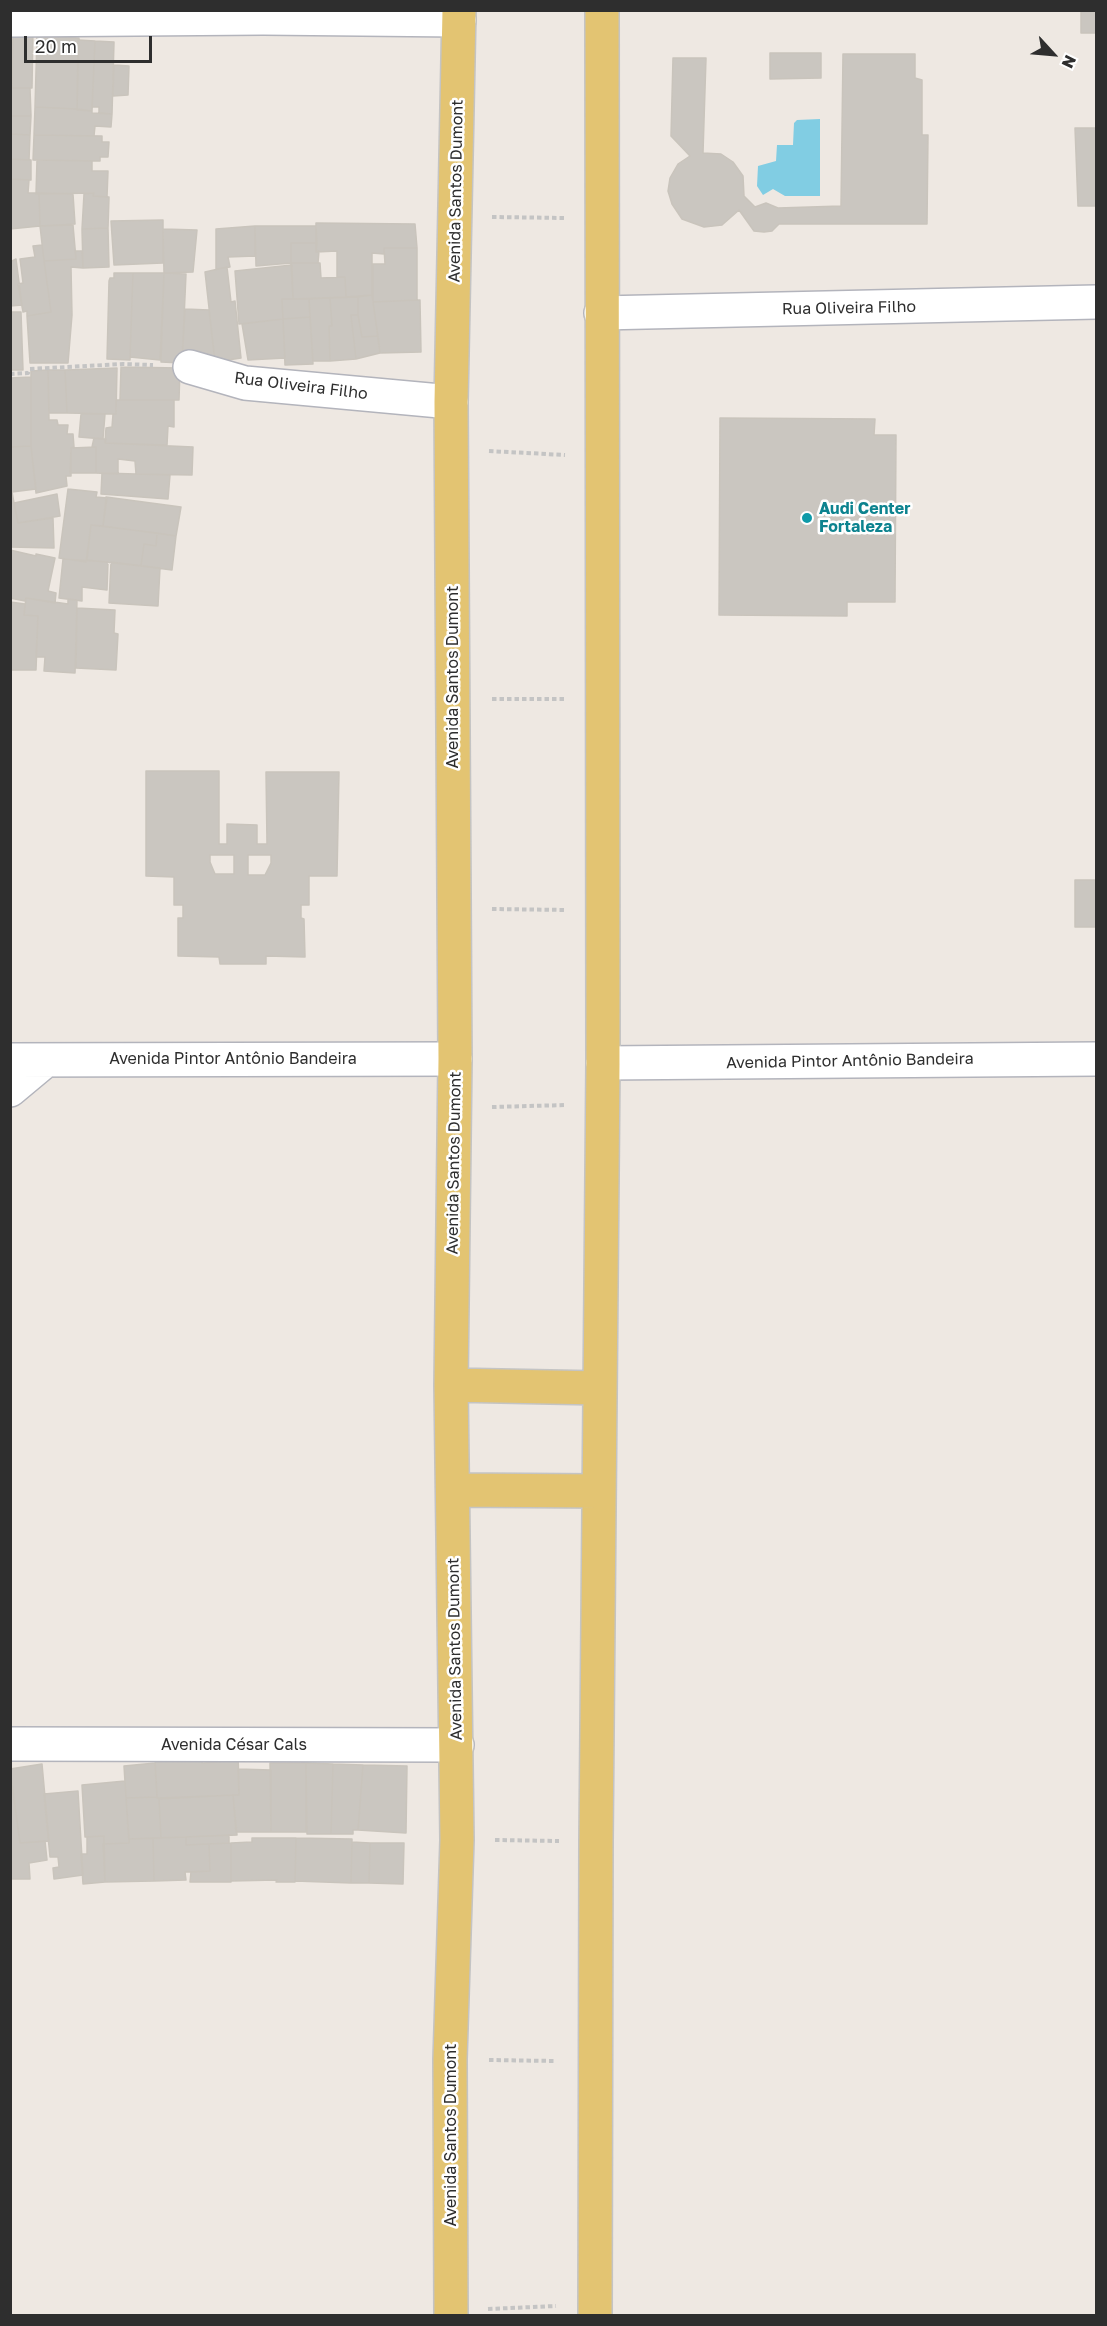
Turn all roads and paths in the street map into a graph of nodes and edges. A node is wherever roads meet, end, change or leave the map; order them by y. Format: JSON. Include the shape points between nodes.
{"nodes":[{"id":1,"x":602,"y":10,"type":"edge"},
{"id":2,"x":459,"y":15,"type":"edge"},
{"id":3,"x":10,"y":20,"type":"edge"},
{"id":4,"x":455,"y":216,"type":"junction"},
{"id":5,"x":602,"y":219,"type":"junction"},
{"id":6,"x":1096,"y":302,"type":"edge"},
{"id":7,"x":602,"y":313,"type":"junction"},
{"id":8,"x":190,"y":367,"type":"joint"},
{"id":9,"x":10,"y":374,"type":"edge"},
{"id":10,"x":451,"y":402,"type":"junction"},
{"id":11,"x":452,"y":450,"type":"junction"},
{"id":12,"x":602,"y":457,"type":"junction"},
{"id":13,"x":453,"y":699,"type":"junction"},
{"id":14,"x":602,"y":700,"type":"junction"},
{"id":15,"x":455,"y":908,"type":"junction"},
{"id":16,"x":603,"y":911,"type":"junction"},
{"id":17,"x":46,"y":1059,"type":"junction"},
{"id":18,"x":455,"y":1059,"type":"junction"},
{"id":19,"x":1096,"y":1059,"type":"edge"},
{"id":20,"x":10,"y":1060,"type":"edge"},
{"id":21,"x":603,"y":1064,"type":"junction"},
{"id":22,"x":10,"y":1090,"type":"edge"},
{"id":23,"x":602,"y":1104,"type":"junction"},
{"id":24,"x":454,"y":1108,"type":"junction"},
{"id":25,"x":451,"y":1385,"type":"junction"},
{"id":26,"x":600,"y":1388,"type":"junction"},
{"id":27,"x":453,"y":1490,"type":"junction"},
{"id":28,"x":599,"y":1491,"type":"junction"},
{"id":29,"x":10,"y":1744,"type":"edge"},
{"id":30,"x":457,"y":1745,"type":"junction"},
{"id":31,"x":457,"y":1840,"type":"junction"},
{"id":32,"x":596,"y":1841,"type":"junction"},
{"id":33,"x":450,"y":2059,"type":"junction"},
{"id":34,"x":596,"y":2062,"type":"junction"},
{"id":35,"x":595,"y":2310,"type":"edge"},
{"id":36,"x":451,"y":2313,"type":"edge"}],
"edges":[{"from":1,"to":5,"type":"main road"},
{"from":2,"to":3,"type":"street"},
{"from":2,"to":4,"type":"main road","name":"Avenida Santos Dumont"},
{"from":4,"to":5,"type":"path"},
{"from":4,"to":10,"type":"main road","name":"Avenida Santos Dumont"},
{"from":5,"to":7,"type":"main road"},
{"from":6,"to":7,"type":"street","name":"Rua Oliveira Filho"},
{"from":7,"to":12,"type":"main road"},
{"from":8,"to":9,"type":"path","via":[[112,365],[30,369],[28,373]]},
{"from":8,"to":10,"type":"street","name":"Rua Oliveira Filho","via":[[244,383]]},
{"from":10,"to":11,"type":"main road","name":"Avenida Santos Dumont"},
{"from":11,"to":12,"type":"path"},
{"from":11,"to":13,"type":"main road","name":"Avenida Santos Dumont"},
{"from":12,"to":14,"type":"main road"},
{"from":13,"to":14,"type":"path"},
{"from":13,"to":15,"type":"main road","name":"Avenida Santos Dumont"},
{"from":14,"to":16,"type":"main road"},
{"from":15,"to":16,"type":"path"},
{"from":15,"to":18,"type":"main road","name":"Avenida Santos Dumont"},
{"from":16,"to":21,"type":"main road"},
{"from":17,"to":18,"type":"street","name":"Avenida Pintor Antônio Bandeira"},
{"from":17,"to":20,"type":"street","name":"Avenida Pintor Antônio Bandeira"},
{"from":17,"to":22,"type":"street"},
{"from":18,"to":24,"type":"main road","name":"Avenida Santos Dumont"},
{"from":19,"to":21,"type":"street","name":"Avenida Pintor Antônio Bandeira"},
{"from":21,"to":23,"type":"main road"},
{"from":23,"to":24,"type":"path"},
{"from":23,"to":26,"type":"main road"},
{"from":24,"to":25,"type":"main road","name":"Avenida Santos Dumont"},
{"from":25,"to":26,"type":"main road"},
{"from":25,"to":27,"type":"main road","name":"Avenida Santos Dumont"},
{"from":26,"to":28,"type":"main road"},
{"from":27,"to":28,"type":"main road"},
{"from":27,"to":30,"type":"main road","name":"Avenida Santos Dumont"},
{"from":28,"to":32,"type":"main road"},
{"from":29,"to":30,"type":"street","name":"Avenida César Cals"},
{"from":30,"to":31,"type":"main road","name":"Avenida Santos Dumont"},
{"from":31,"to":32,"type":"path"},
{"from":31,"to":33,"type":"main road","name":"Avenida Santos Dumont"},
{"from":32,"to":34,"type":"main road"},
{"from":33,"to":34,"type":"path"},
{"from":33,"to":36,"type":"main road","name":"Avenida Santos Dumont"},
{"from":34,"to":35,"type":"main road"},
{"from":35,"to":36,"type":"path"}]}
